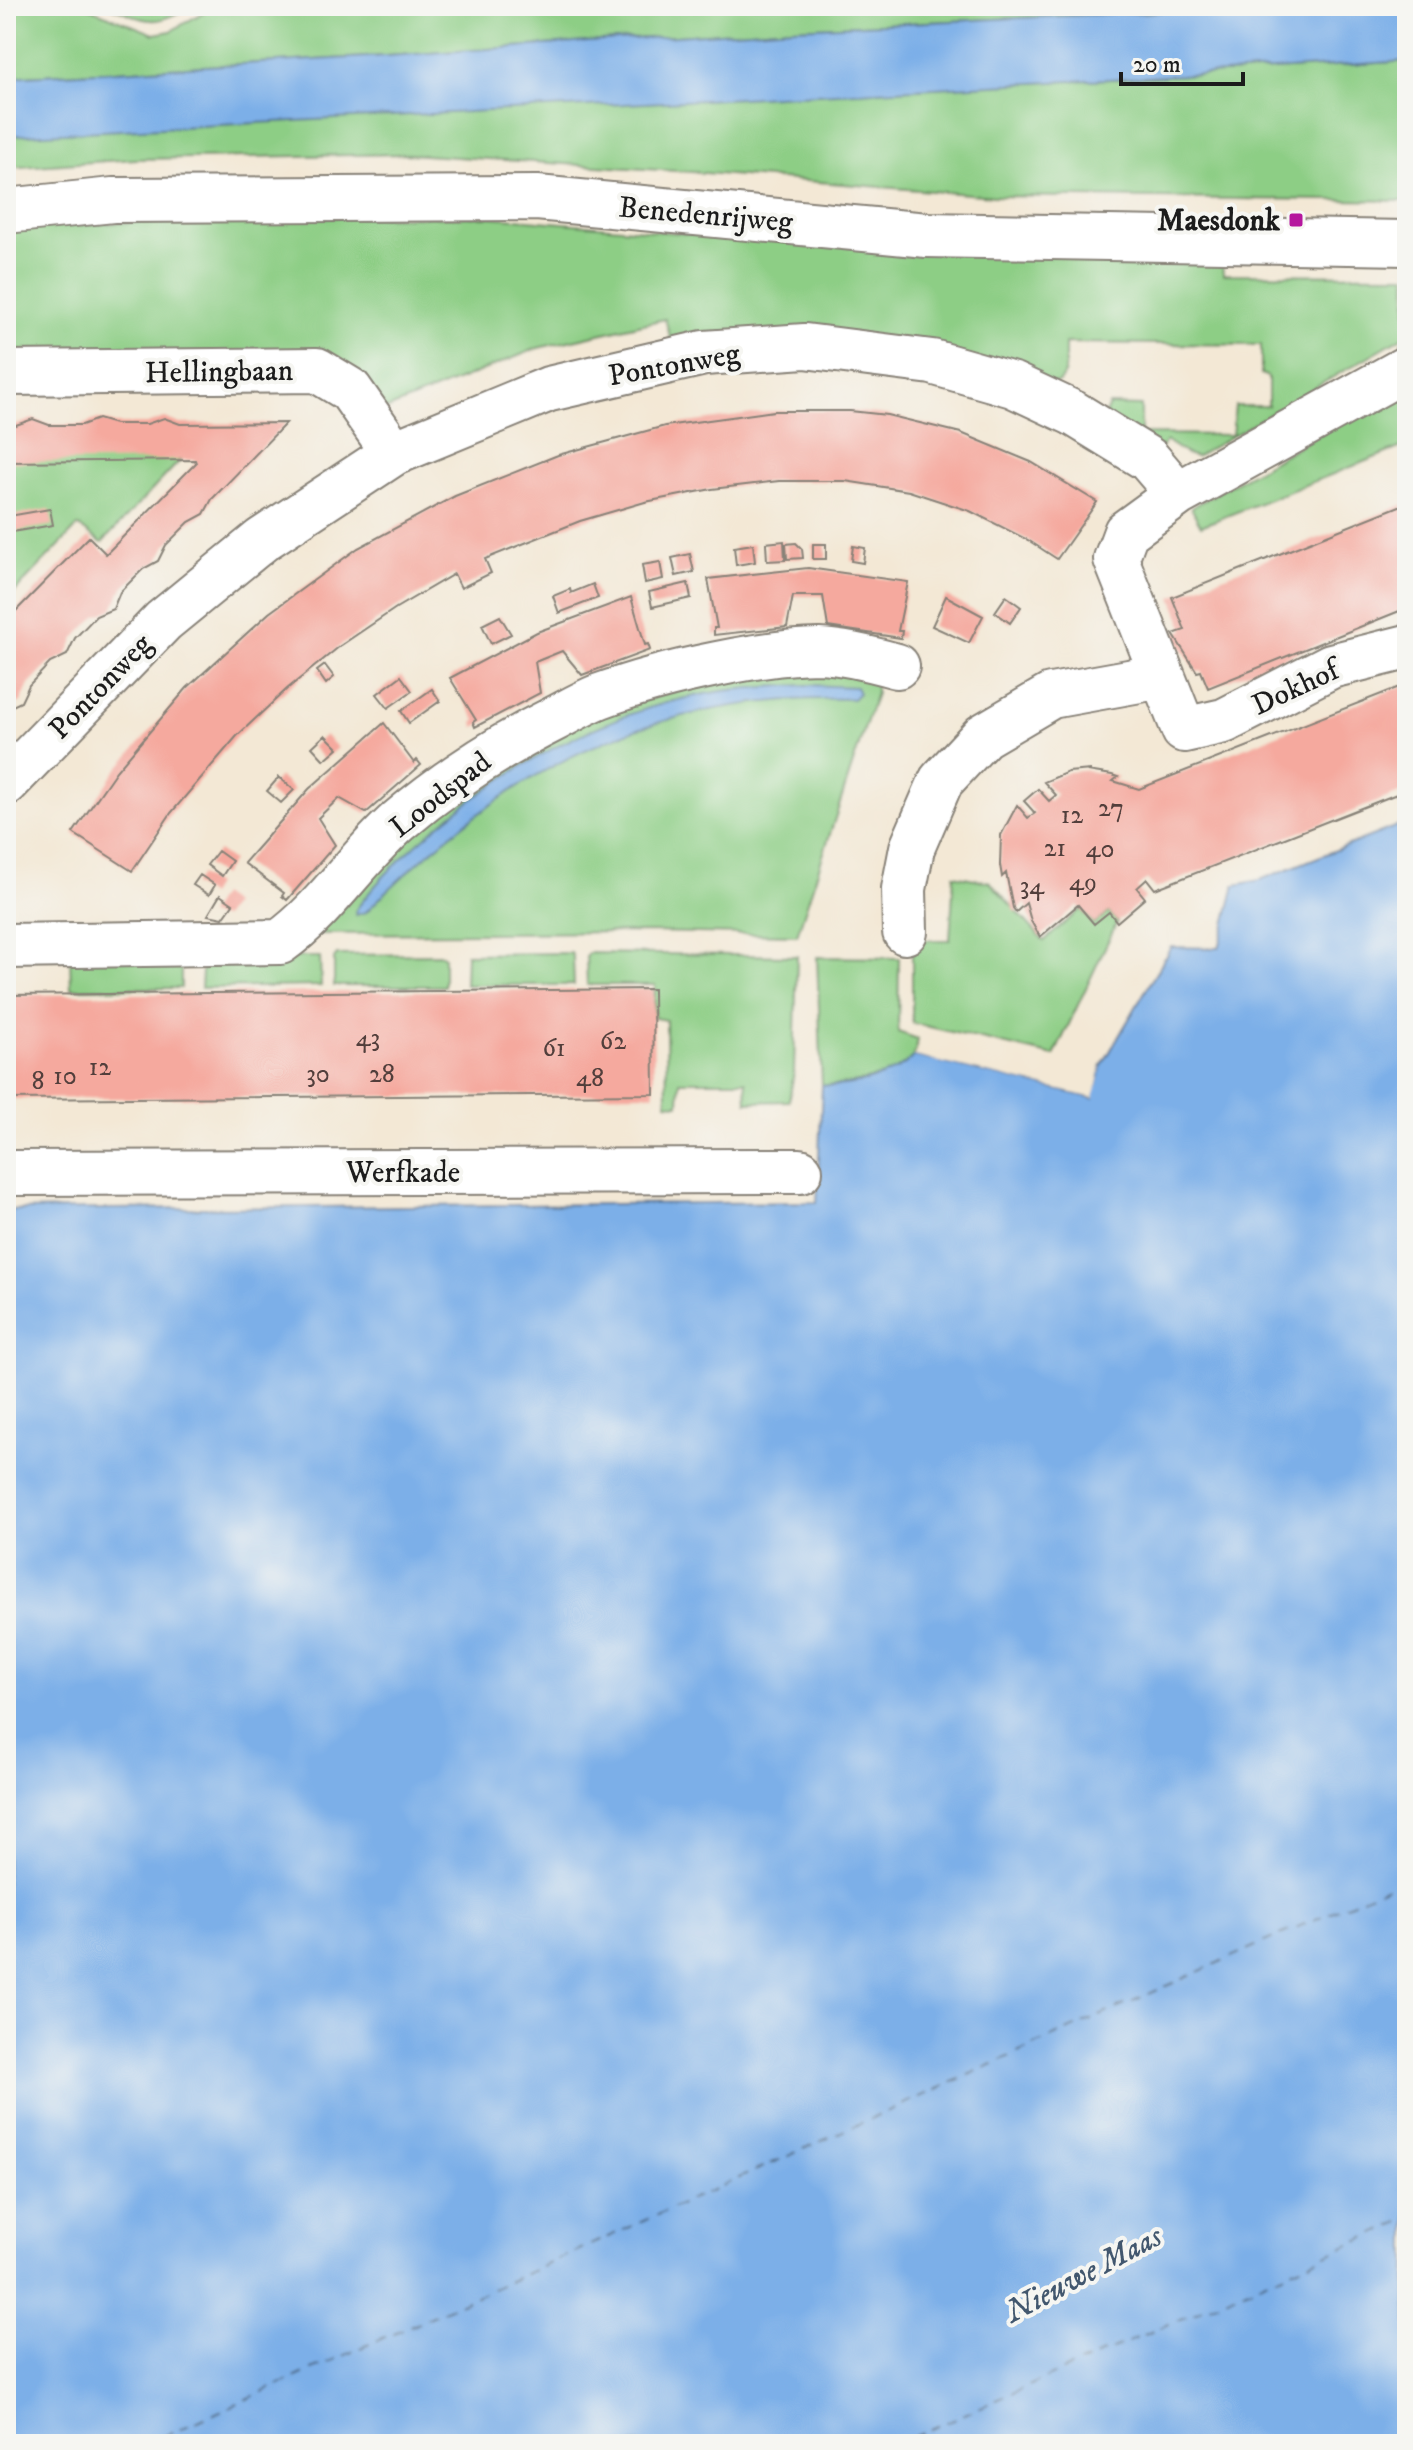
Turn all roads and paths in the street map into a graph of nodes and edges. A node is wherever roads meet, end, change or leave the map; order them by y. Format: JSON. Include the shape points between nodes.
{"nodes":[{"id":1,"x":6,"y":211,"type":"edge"},
{"id":2,"x":1407,"y":243,"type":"edge"},
{"id":3,"x":1407,"y":368,"type":"edge"},
{"id":4,"x":6,"y":373,"type":"edge"},
{"id":5,"x":394,"y":453,"type":"junction"},
{"id":6,"x":1178,"y":494,"type":"junction"},
{"id":7,"x":1407,"y":647,"type":"edge"},
{"id":8,"x":897,"y":666,"type":"dead end"},
{"id":9,"x":1162,"y":676,"type":"junction"},
{"id":10,"x":6,"y":783,"type":"edge"},
{"id":11,"x":905,"y":932,"type":"dead end"},
{"id":12,"x":6,"y":946,"type":"edge"},
{"id":13,"x":800,"y":1171,"type":"dead end"},
{"id":14,"x":6,"y":1173,"type":"edge"}],
"edges":[{"from":1,"to":2,"type":"street","name":"Benedenrijweg","via":[[113,200],[537,198],[927,235]]},
{"from":3,"to":6,"type":"street"},
{"from":4,"to":5,"type":"street","name":"Hellingbaan","via":[[317,370],[350,390]]},
{"from":5,"to":6,"type":"street","name":"Pontonweg","via":[[549,389],[704,353],[805,346],[932,362],[1013,385],[1073,413],[1148,459]]},
{"from":5,"to":10,"type":"street","name":"Pontonweg","via":[[262,540],[163,621]]},
{"from":6,"to":9,"type":"street","via":[[1126,532],[1116,559]]},
{"from":7,"to":9,"type":"street","name":"Dokhof","via":[[1331,666],[1224,721],[1184,730]]},
{"from":8,"to":12,"type":"street","name":"Loodspad","via":[[822,651],[787,652],[672,673],[597,697],[503,746],[447,783],[398,822],[303,926],[280,942]]},
{"from":9,"to":11,"type":"street","via":[[1051,696],[983,736],[941,781],[912,848],[904,889]]},
{"from":13,"to":14,"type":"street","name":"Werfkade"}]}
